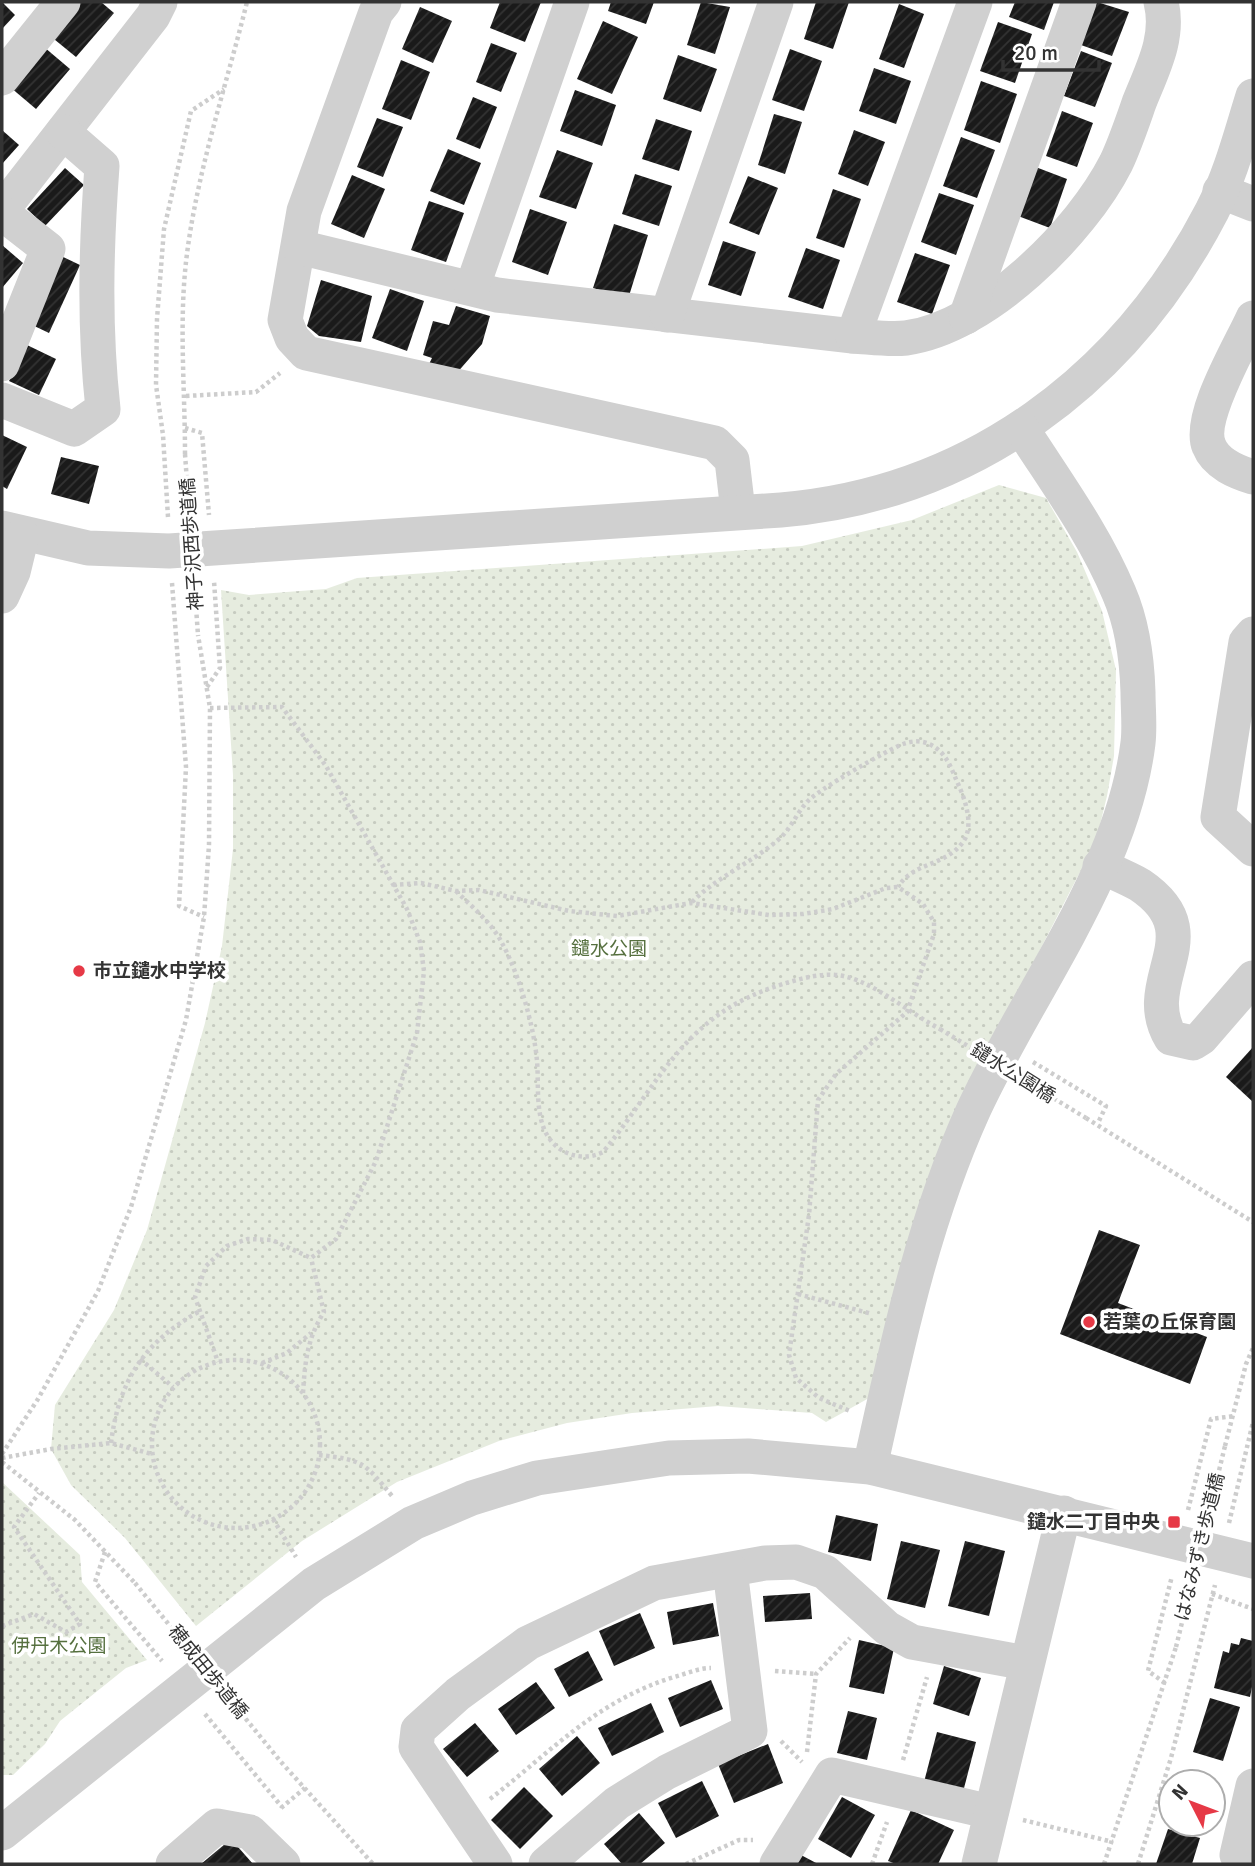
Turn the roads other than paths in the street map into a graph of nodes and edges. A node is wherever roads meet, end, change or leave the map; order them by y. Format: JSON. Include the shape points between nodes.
{"nodes":[{"id":1,"x":63,"y":2,"type":"edge"},
{"id":2,"x":160,"y":2,"type":"edge"},
{"id":3,"x":384,"y":2,"type":"edge"},
{"id":4,"x":572,"y":2,"type":"edge"},
{"id":5,"x":776,"y":2,"type":"edge"},
{"id":6,"x":975,"y":2,"type":"edge"},
{"id":7,"x":1079,"y":2,"type":"edge"},
{"id":8,"x":1161,"y":2,"type":"edge"},
{"id":9,"x":2,"y":78,"type":"edge"},
{"id":10,"x":1253,"y":96,"type":"edge"},
{"id":11,"x":63,"y":132,"type":"junction"},
{"id":12,"x":1220,"y":191,"type":"junction"},
{"id":13,"x":1253,"y":204,"type":"edge"},
{"id":14,"x":2,"y":211,"type":"edge"},
{"id":15,"x":299,"y":247,"type":"junction"},
{"id":16,"x":472,"y":288,"type":"junction"},
{"id":17,"x":667,"y":315,"type":"junction"},
{"id":18,"x":966,"y":317,"type":"junction"},
{"id":19,"x":1253,"y":318,"type":"edge"},
{"id":20,"x":853,"y":336,"type":"junction"},
{"id":21,"x":2,"y":363,"type":"edge"},
{"id":22,"x":2,"y":400,"type":"edge"},
{"id":23,"x":1022,"y":429,"type":"junction"},
{"id":24,"x":1253,"y":477,"type":"edge"},
{"id":25,"x":738,"y":511,"type":"junction"},
{"id":26,"x":12,"y":531,"type":"edge"},
{"id":27,"x":2,"y":596,"type":"edge"},
{"id":28,"x":1253,"y":634,"type":"edge"},
{"id":29,"x":1253,"y":746,"type":"edge"},
{"id":30,"x":1224,"y":779,"type":"junction"},
{"id":31,"x":1253,"y":849,"type":"edge"},
{"id":32,"x":1100,"y":866,"type":"junction"},
{"id":33,"x":1253,"y":978,"type":"edge"},
{"id":34,"x":870,"y":1467,"type":"junction"},
{"id":35,"x":1064,"y":1513,"type":"junction"},
{"id":36,"x":1253,"y":1561,"type":"edge"},
{"id":37,"x":730,"y":1570,"type":"junction"},
{"id":38,"x":1026,"y":1663,"type":"junction"},
{"id":39,"x":1253,"y":1786,"type":"edge"},
{"id":40,"x":1006,"y":1816,"type":"junction"},
{"id":41,"x":2,"y":1833,"type":"edge"},
{"id":42,"x":1242,"y":1859,"type":"edge"},
{"id":43,"x":778,"y":1861,"type":"edge"},
{"id":44,"x":173,"y":1864,"type":"edge"},
{"id":45,"x":283,"y":1864,"type":"edge"},
{"id":46,"x":495,"y":1864,"type":"edge"},
{"id":47,"x":546,"y":1864,"type":"edge"},
{"id":48,"x":979,"y":1864,"type":"edge"}],
"edges":[{"from":1,"to":9,"type":"street"},
{"from":2,"to":11,"type":"street"},
{"from":3,"to":15,"type":"street","via":[[376,12],[304,211]]},
{"from":4,"to":16,"type":"street"},
{"from":5,"to":17,"type":"street"},
{"from":6,"to":20,"type":"street"},
{"from":7,"to":18,"type":"street"},
{"from":8,"to":18,"type":"street","via":[[1165,18],[1161,47],[1116,163],[1055,247],[1024,276]]},
{"from":10,"to":12,"type":"street"},
{"from":11,"to":14,"type":"street"},
{"from":11,"to":22,"type":"street","via":[[102,166],[96,253],[97,354],[103,409],[74,429]]},
{"from":12,"to":13,"type":"street"},
{"from":12,"to":23,"type":"street","via":[[1190,250],[1135,325],[1097,365]]},
{"from":14,"to":21,"type":"street","via":[[48,249]]},
{"from":15,"to":16,"type":"street"},
{"from":15,"to":25,"type":"street","via":[[285,320],[292,338],[306,353],[715,443],[732,460]]},
{"from":16,"to":17,"type":"street","via":[[497,295]]},
{"from":17,"to":20,"type":"street"},
{"from":18,"to":20,"type":"street","via":[[905,338]]},
{"from":19,"to":24,"type":"street","via":[[1213,406],[1208,433],[1208,446],[1216,456]]},
{"from":23,"to":25,"type":"street","via":[[983,453],[861,500],[824,507]]},
{"from":23,"to":32,"type":"street","via":[[1092,538],[1115,584],[1137,663],[1138,741],[1129,792],[1112,845]]},
{"from":25,"to":26,"type":"street","via":[[169,551],[88,548]]},
{"from":26,"to":27,"type":"street","via":[[13,572]]},
{"from":28,"to":30,"type":"street","via":[[1246,642]]},
{"from":29,"to":30,"type":"street"},
{"from":30,"to":31,"type":"street","via":[[1218,817]]},
{"from":32,"to":33,"type":"street","via":[[1140,886],[1174,925],[1159,1002],[1171,1038],[1193,1043],[1201,1038]]},
{"from":32,"to":34,"type":"street","via":[[974,1110],[943,1185],[903,1322]]},
{"from":34,"to":35,"type":"street"},
{"from":34,"to":41,"type":"street","via":[[748,1456],[669,1458],[537,1478],[472,1498],[413,1523],[289,1602]]},
{"from":35,"to":36,"type":"street"},
{"from":35,"to":38,"type":"street"},
{"from":37,"to":38,"type":"street","via":[[796,1562],[825,1572],[887,1628],[912,1642]]},
{"from":37,"to":46,"type":"street","via":[[654,1583],[551,1631],[458,1694],[418,1730],[416,1747]]},
{"from":37,"to":47,"type":"street","via":[[750,1731],[617,1803]]},
{"from":38,"to":40,"type":"street"},
{"from":39,"to":42,"type":"street"},
{"from":40,"to":43,"type":"street","via":[[832,1775]]},
{"from":40,"to":48,"type":"street"},
{"from":44,"to":45,"type":"street","via":[[217,1826],[250,1832]]}]}
